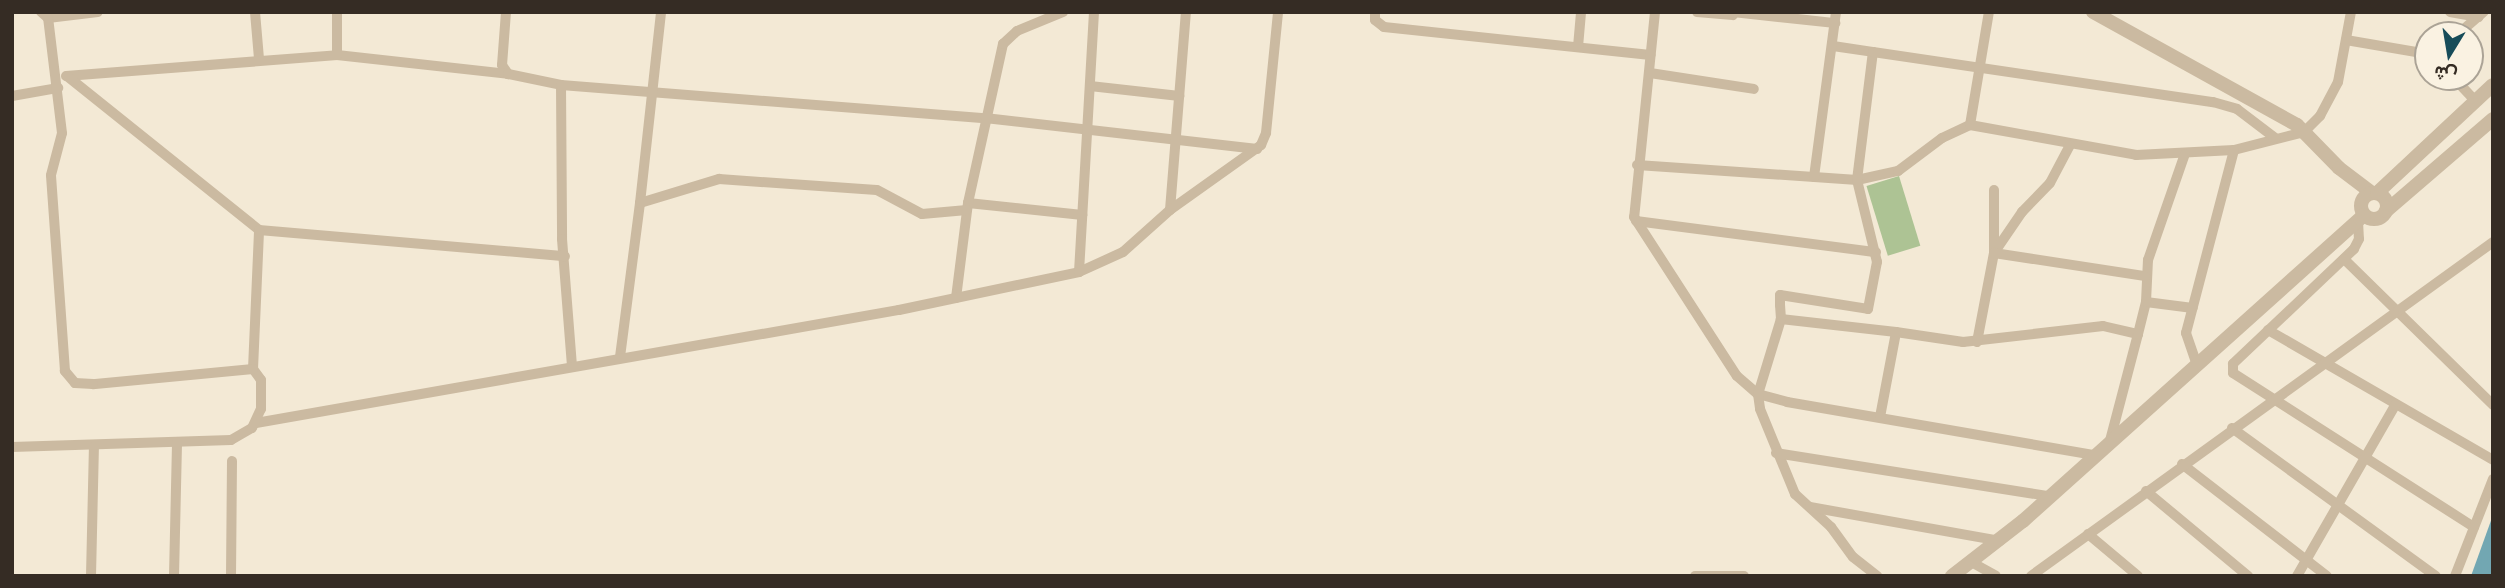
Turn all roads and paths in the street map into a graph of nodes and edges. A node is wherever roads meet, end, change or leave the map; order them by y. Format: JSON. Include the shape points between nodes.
{"nodes":[{"id":1,"x":98,"y":12,"type":"edge"},
{"id":2,"x":255,"y":12,"type":"edge"},
{"id":3,"x":337,"y":12,"type":"edge"},
{"id":4,"x":506,"y":12,"type":"edge"},
{"id":5,"x":661,"y":12,"type":"edge"},
{"id":6,"x":1063,"y":12,"type":"edge"},
{"id":7,"x":1094,"y":12,"type":"edge"},
{"id":8,"x":1186,"y":12,"type":"edge"},
{"id":9,"x":1279,"y":12,"type":"edge"},
{"id":10,"x":1375,"y":12,"type":"edge"},
{"id":11,"x":1581,"y":12,"type":"edge"},
{"id":12,"x":1655,"y":12,"type":"edge"},
{"id":13,"x":1697,"y":12,"type":"edge"},
{"id":14,"x":1989,"y":12,"type":"edge"},
{"id":15,"x":2093,"y":12,"type":"edge"},
{"id":16,"x":2351,"y":12,"type":"edge"},
{"id":17,"x":2450,"y":12,"type":"edge"},
{"id":18,"x":1733,"y":13,"type":"edge"},
{"id":19,"x":44,"y":15,"type":"edge"},
{"id":20,"x":2481,"y":15,"type":"edge"},
{"id":21,"x":1836,"y":18,"type":"edge"},
{"id":22,"x":2346,"y":40,"type":"junction"},
{"id":23,"x":1833,"y":46,"type":"junction"},
{"id":24,"x":1578,"y":47,"type":"junction"},
{"id":25,"x":1873,"y":52,"type":"junction"},
{"id":26,"x":2414,"y":52,"type":"edge"},
{"id":27,"x":337,"y":55,"type":"junction"},
{"id":28,"x":1651,"y":55,"type":"junction"},
{"id":29,"x":259,"y":59,"type":"junction"},
{"id":30,"x":1982,"y":68,"type":"junction"},
{"id":31,"x":1650,"y":73,"type":"junction"},
{"id":32,"x":508,"y":74,"type":"junction"},
{"id":33,"x":60,"y":80,"type":"junction"},
{"id":34,"x":561,"y":85,"type":"junction"},
{"id":35,"x":2493,"y":85,"type":"edge"},
{"id":36,"x":1090,"y":86,"type":"junction"},
{"id":37,"x":1754,"y":89,"type":"dead end"},
{"id":38,"x":2464,"y":91,"type":"edge"},
{"id":39,"x":655,"y":92,"type":"junction"},
{"id":40,"x":12,"y":96,"type":"edge"},
{"id":41,"x":1179,"y":96,"type":"junction"},
{"id":42,"x":2474,"y":102,"type":"junction"},
{"id":43,"x":985,"y":118,"type":"junction"},
{"id":44,"x":2493,"y":119,"type":"edge"},
{"id":45,"x":1970,"y":125,"type":"junction"},
{"id":46,"x":2300,"y":128,"type":"junction"},
{"id":47,"x":1086,"y":129,"type":"junction"},
{"id":48,"x":2275,"y":138,"type":"junction"},
{"id":49,"x":1175,"y":140,"type":"junction"},
{"id":50,"x":2070,"y":145,"type":"junction"},
{"id":51,"x":1257,"y":149,"type":"junction"},
{"id":52,"x":2234,"y":150,"type":"junction"},
{"id":53,"x":2185,"y":154,"type":"junction"},
{"id":54,"x":1637,"y":165,"type":"junction"},
{"id":55,"x":2339,"y":168,"type":"junction"},
{"id":56,"x":1814,"y":177,"type":"junction"},
{"id":57,"x":1857,"y":180,"type":"junction"},
{"id":58,"x":1994,"y":190,"type":"dead end"},
{"id":59,"x":2375,"y":193,"type":"junction"},
{"id":60,"x":640,"y":203,"type":"junction"},
{"id":61,"x":967,"y":206,"type":"junction"},
{"id":62,"x":1170,"y":210,"type":"junction"},
{"id":63,"x":2386,"y":211,"type":"junction"},
{"id":64,"x":2361,"y":214,"type":"junction"},
{"id":65,"x":1082,"y":215,"type":"junction"},
{"id":66,"x":1636,"y":220,"type":"junction"},
{"id":67,"x":259,"y":230,"type":"junction"},
{"id":68,"x":2493,"y":242,"type":"edge"},
{"id":69,"x":1876,"y":252,"type":"junction"},
{"id":70,"x":1994,"y":253,"type":"junction"},
{"id":71,"x":565,"y":256,"type":"junction"},
{"id":72,"x":2344,"y":259,"type":"junction"},
{"id":73,"x":1079,"y":272,"type":"junction"},
{"id":74,"x":2145,"y":276,"type":"junction"},
{"id":75,"x":956,"y":298,"type":"junction"},
{"id":76,"x":2146,"y":302,"type":"junction"},
{"id":77,"x":2193,"y":308,"type":"junction"},
{"id":78,"x":1868,"y":309,"type":"junction"},
{"id":79,"x":2395,"y":311,"type":"junction"},
{"id":80,"x":1781,"y":319,"type":"junction"},
{"id":81,"x":1864,"y":327,"type":"junction"},
{"id":82,"x":2268,"y":330,"type":"junction"},
{"id":83,"x":1896,"y":332,"type":"junction"},
{"id":84,"x":2138,"y":334,"type":"junction"},
{"id":85,"x":1977,"y":342,"type":"junction"},
{"id":86,"x":620,"y":357,"type":"junction"},
{"id":87,"x":2324,"y":362,"type":"junction"},
{"id":88,"x":572,"y":365,"type":"junction"},
{"id":89,"x":2197,"y":365,"type":"junction"},
{"id":90,"x":253,"y":369,"type":"junction"},
{"id":91,"x":1758,"y":394,"type":"junction"},
{"id":92,"x":2274,"y":398,"type":"junction"},
{"id":93,"x":2396,"y":404,"type":"junction"},
{"id":94,"x":2493,"y":405,"type":"edge"},
{"id":95,"x":1880,"y":417,"type":"junction"},
{"id":96,"x":256,"y":423,"type":"junction"},
{"id":97,"x":2232,"y":428,"type":"junction"},
{"id":98,"x":2110,"y":441,"type":"junction"},
{"id":99,"x":177,"y":442,"type":"junction"},
{"id":100,"x":12,"y":447,"type":"edge"},
{"id":101,"x":94,"y":447,"type":"junction"},
{"id":102,"x":1776,"y":453,"type":"junction"},
{"id":103,"x":2094,"y":455,"type":"junction"},
{"id":104,"x":2365,"y":457,"type":"junction"},
{"id":105,"x":2493,"y":460,"type":"edge"},
{"id":106,"x":232,"y":461,"type":"dead end"},
{"id":107,"x":2182,"y":464,"type":"junction"},
{"id":108,"x":2493,"y":479,"type":"edge"},
{"id":109,"x":2146,"y":491,"type":"junction"},
{"id":110,"x":2049,"y":496,"type":"junction"},
{"id":111,"x":2337,"y":505,"type":"junction"},
{"id":112,"x":1807,"y":507,"type":"junction"},
{"id":113,"x":2474,"y":527,"type":"junction"},
{"id":114,"x":2088,"y":534,"type":"junction"},
{"id":115,"x":2000,"y":541,"type":"junction"},
{"id":116,"x":2305,"y":560,"type":"junction"},
{"id":117,"x":1973,"y":563,"type":"junction"},
{"id":118,"x":92,"y":576,"type":"edge"},
{"id":119,"x":174,"y":576,"type":"edge"},
{"id":120,"x":232,"y":576,"type":"edge"},
{"id":121,"x":1695,"y":576,"type":"edge"},
{"id":122,"x":1744,"y":576,"type":"edge"},
{"id":123,"x":1877,"y":576,"type":"edge"},
{"id":124,"x":1952,"y":576,"type":"edge"},
{"id":125,"x":1996,"y":576,"type":"edge"},
{"id":126,"x":2031,"y":576,"type":"edge"},
{"id":127,"x":2138,"y":576,"type":"edge"},
{"id":128,"x":2248,"y":576,"type":"edge"},
{"id":129,"x":2297,"y":576,"type":"edge"},
{"id":130,"x":2327,"y":576,"type":"edge"},
{"id":131,"x":2436,"y":576,"type":"edge"},
{"id":132,"x":2455,"y":576,"type":"edge"}],
"edges":[{"from":1,"to":19,"type":"street"},
{"from":2,"to":29,"type":"street"},
{"from":3,"to":27,"type":"street"},
{"from":4,"to":32,"type":"street","via":[[502,65]]},
{"from":5,"to":39,"type":"street"},
{"from":6,"to":43,"type":"street","via":[[1005,39]]},
{"from":7,"to":36,"type":"street"},
{"from":8,"to":41,"type":"street"},
{"from":9,"to":51,"type":"street","via":[[1266,133]]},
{"from":10,"to":24,"type":"street","via":[[1375,20],[1384,27]]},
{"from":11,"to":24,"type":"street"},
{"from":12,"to":28,"type":"street"},
{"from":13,"to":18,"type":"street"},
{"from":14,"to":30,"type":"street"},
{"from":15,"to":46,"type":"street"},
{"from":16,"to":22,"type":"street"},
{"from":17,"to":20,"type":"street"},
{"from":18,"to":21,"type":"street"},
{"from":19,"to":33,"type":"street"},
{"from":21,"to":23,"type":"street"},
{"from":22,"to":26,"type":"street"},
{"from":22,"to":46,"type":"street","via":[[2334,95]]},
{"from":23,"to":25,"type":"street"},
{"from":23,"to":56,"type":"street"},
{"from":24,"to":28,"type":"street"},
{"from":25,"to":30,"type":"street"},
{"from":25,"to":57,"type":"street"},
{"from":27,"to":29,"type":"street"},
{"from":27,"to":32,"type":"street"},
{"from":28,"to":31,"type":"street"},
{"from":29,"to":33,"type":"street"},
{"from":30,"to":45,"type":"street"},
{"from":30,"to":48,"type":"street","via":[[2213,102],[2247,115]]},
{"from":31,"to":37,"type":"street"},
{"from":31,"to":54,"type":"street"},
{"from":32,"to":34,"type":"street"},
{"from":33,"to":40,"type":"street"},
{"from":33,"to":67,"type":"street"},
{"from":33,"to":90,"type":"street","via":[[61,146],[51,175],[65,371],[70,378],[93,384]]},
{"from":34,"to":39,"type":"street"},
{"from":34,"to":71,"type":"street"},
{"from":35,"to":42,"type":"street"},
{"from":36,"to":41,"type":"street"},
{"from":36,"to":47,"type":"street"},
{"from":38,"to":42,"type":"street"},
{"from":39,"to":43,"type":"street"},
{"from":39,"to":60,"type":"street"},
{"from":41,"to":49,"type":"street"},
{"from":42,"to":59,"type":"street"},
{"from":43,"to":47,"type":"street"},
{"from":43,"to":61,"type":"street"},
{"from":44,"to":63,"type":"street"},
{"from":45,"to":50,"type":"street"},
{"from":45,"to":57,"type":"street","via":[[1941,138],[1898,171]]},
{"from":46,"to":48,"type":"street"},
{"from":46,"to":55,"type":"street"},
{"from":47,"to":49,"type":"street"},
{"from":47,"to":65,"type":"street"},
{"from":48,"to":52,"type":"street"},
{"from":49,"to":51,"type":"street"},
{"from":49,"to":62,"type":"street"},
{"from":50,"to":53,"type":"street","via":[[2136,155]]},
{"from":50,"to":70,"type":"street","via":[[2050,183],[2022,212]]},
{"from":51,"to":62,"type":"street"},
{"from":52,"to":53,"type":"street"},
{"from":52,"to":77,"type":"street"},
{"from":53,"to":74,"type":"street","via":[[2155,231]]},
{"from":54,"to":56,"type":"street"},
{"from":54,"to":66,"type":"street"},
{"from":55,"to":59,"type":"street"},
{"from":55,"to":64,"type":"street"},
{"from":56,"to":57,"type":"street"},
{"from":57,"to":69,"type":"street"},
{"from":58,"to":70,"type":"street"},
{"from":59,"to":63,"type":"street","via":[[2387,203]]},
{"from":59,"to":64,"type":"street"},
{"from":60,"to":61,"type":"street","via":[[719,179],[877,190],[922,214]]},
{"from":60,"to":86,"type":"street"},
{"from":61,"to":65,"type":"street"},
{"from":61,"to":75,"type":"street"},
{"from":62,"to":73,"type":"street","via":[[1123,251]]},
{"from":63,"to":64,"type":"street","via":[[2374,219]]},
{"from":64,"to":72,"type":"street","via":[[2359,239]]},
{"from":64,"to":89,"type":"street"},
{"from":65,"to":73,"type":"street"},
{"from":66,"to":69,"type":"street"},
{"from":66,"to":91,"type":"street","via":[[1724,359]]},
{"from":67,"to":71,"type":"street"},
{"from":67,"to":90,"type":"street"},
{"from":68,"to":79,"type":"street"},
{"from":69,"to":78,"type":"street"},
{"from":70,"to":74,"type":"street"},
{"from":70,"to":85,"type":"street"},
{"from":71,"to":88,"type":"street"},
{"from":72,"to":79,"type":"street"},
{"from":72,"to":82,"type":"street"},
{"from":73,"to":75,"type":"street"},
{"from":74,"to":76,"type":"street"},
{"from":75,"to":86,"type":"street"},
{"from":76,"to":77,"type":"street"},
{"from":76,"to":84,"type":"street"},
{"from":77,"to":89,"type":"street","via":[[2186,340]]},
{"from":78,"to":80,"type":"street","via":[[1780,295]]},
{"from":78,"to":81,"type":"street"},
{"from":79,"to":87,"type":"street"},
{"from":79,"to":94,"type":"street"},
{"from":80,"to":81,"type":"street"},
{"from":80,"to":91,"type":"street"},
{"from":81,"to":83,"type":"street"},
{"from":82,"to":87,"type":"street"},
{"from":82,"to":92,"type":"street","via":[[2232,368]]},
{"from":83,"to":85,"type":"street"},
{"from":83,"to":95,"type":"street"},
{"from":84,"to":85,"type":"street","via":[[2103,326]]},
{"from":84,"to":98,"type":"street"},
{"from":86,"to":88,"type":"street"},
{"from":87,"to":92,"type":"street"},
{"from":87,"to":93,"type":"street"},
{"from":88,"to":96,"type":"street"},
{"from":89,"to":98,"type":"street"},
{"from":90,"to":96,"type":"street","via":[[261,380]]},
{"from":91,"to":95,"type":"street"},
{"from":91,"to":102,"type":"street"},
{"from":92,"to":97,"type":"street"},
{"from":92,"to":104,"type":"street"},
{"from":93,"to":104,"type":"street"},
{"from":93,"to":105,"type":"street"},
{"from":95,"to":103,"type":"street"},
{"from":96,"to":99,"type":"street","via":[[231,440]]},
{"from":97,"to":107,"type":"street"},
{"from":97,"to":111,"type":"street"},
{"from":98,"to":103,"type":"street"},
{"from":99,"to":101,"type":"street"},
{"from":99,"to":119,"type":"street"},
{"from":100,"to":101,"type":"street"},
{"from":101,"to":118,"type":"street"},
{"from":102,"to":110,"type":"street"},
{"from":102,"to":112,"type":"street","via":[[1795,494]]},
{"from":103,"to":110,"type":"street"},
{"from":104,"to":111,"type":"street"},
{"from":104,"to":113,"type":"street"},
{"from":106,"to":120,"type":"street"},
{"from":107,"to":109,"type":"street"},
{"from":107,"to":116,"type":"street"},
{"from":108,"to":113,"type":"street"},
{"from":109,"to":114,"type":"street"},
{"from":109,"to":128,"type":"street"},
{"from":110,"to":115,"type":"street"},
{"from":111,"to":116,"type":"street"},
{"from":111,"to":131,"type":"street"},
{"from":112,"to":115,"type":"street"},
{"from":112,"to":123,"type":"street"},
{"from":113,"to":132,"type":"street"},
{"from":114,"to":126,"type":"street"},
{"from":114,"to":127,"type":"street"},
{"from":115,"to":117,"type":"street"},
{"from":116,"to":129,"type":"street"},
{"from":116,"to":130,"type":"street"},
{"from":117,"to":124,"type":"street"},
{"from":117,"to":125,"type":"street"},
{"from":121,"to":122,"type":"street"}]}
